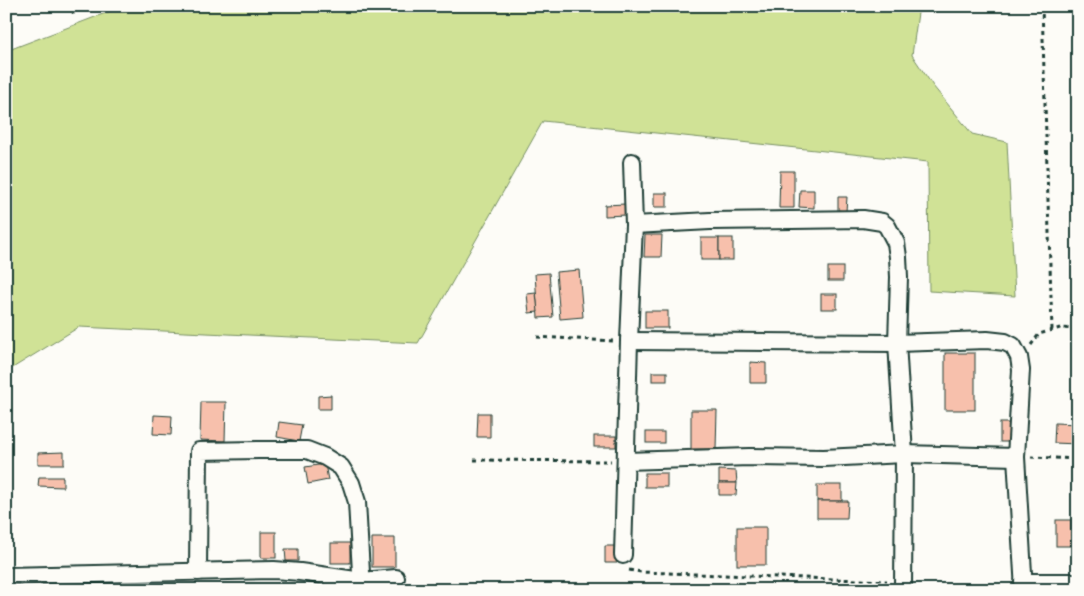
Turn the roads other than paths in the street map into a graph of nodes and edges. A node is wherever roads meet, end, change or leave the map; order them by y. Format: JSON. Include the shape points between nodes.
{"nodes":[{"id":1,"x":632,"y":162,"type":"dead end"},
{"id":2,"x":634,"y":225,"type":"junction"},
{"id":3,"x":629,"y":341,"type":"junction"},
{"id":4,"x":897,"y":343,"type":"junction"},
{"id":5,"x":904,"y":454,"type":"junction"},
{"id":6,"x":1016,"y":457,"type":"junction"},
{"id":7,"x":626,"y":461,"type":"junction"},
{"id":8,"x":623,"y":555,"type":"road end"},
{"id":9,"x":198,"y":572,"type":"junction"},
{"id":10,"x":6,"y":576,"type":"edge"},
{"id":11,"x":396,"y":578,"type":"dead end"},
{"id":12,"x":95,"y":582,"type":"edge"},
{"id":13,"x":1078,"y":582,"type":"edge"},
{"id":14,"x":362,"y":585,"type":"edge"},
{"id":15,"x":903,"y":586,"type":"edge"},
{"id":16,"x":1023,"y":586,"type":"edge"}],
"edges":[{"from":1,"to":2,"type":"street"},
{"from":2,"to":3,"type":"street"},
{"from":2,"to":4,"type":"street","via":[[710,220],[863,219],[882,222],[892,234],[898,257]]},
{"from":3,"to":4,"type":"street"},
{"from":3,"to":7,"type":"street"},
{"from":4,"to":5,"type":"street"},
{"from":4,"to":6,"type":"street","via":[[987,340],[1013,346],[1020,362],[1021,378]]},
{"from":5,"to":6,"type":"street"},
{"from":5,"to":7,"type":"street"},
{"from":5,"to":15,"type":"street"},
{"from":6,"to":16,"type":"street"},
{"from":7,"to":8,"type":"street"},
{"from":9,"to":12,"type":"street"},
{"from":9,"to":14,"type":"street","via":[[300,572]]},
{"from":9,"to":14,"type":"street","via":[[199,452],[306,450],[341,466],[351,483],[357,502]]},
{"from":10,"to":12,"type":"street"},
{"from":11,"to":14,"type":"street"},
{"from":13,"to":16,"type":"street"}]}
